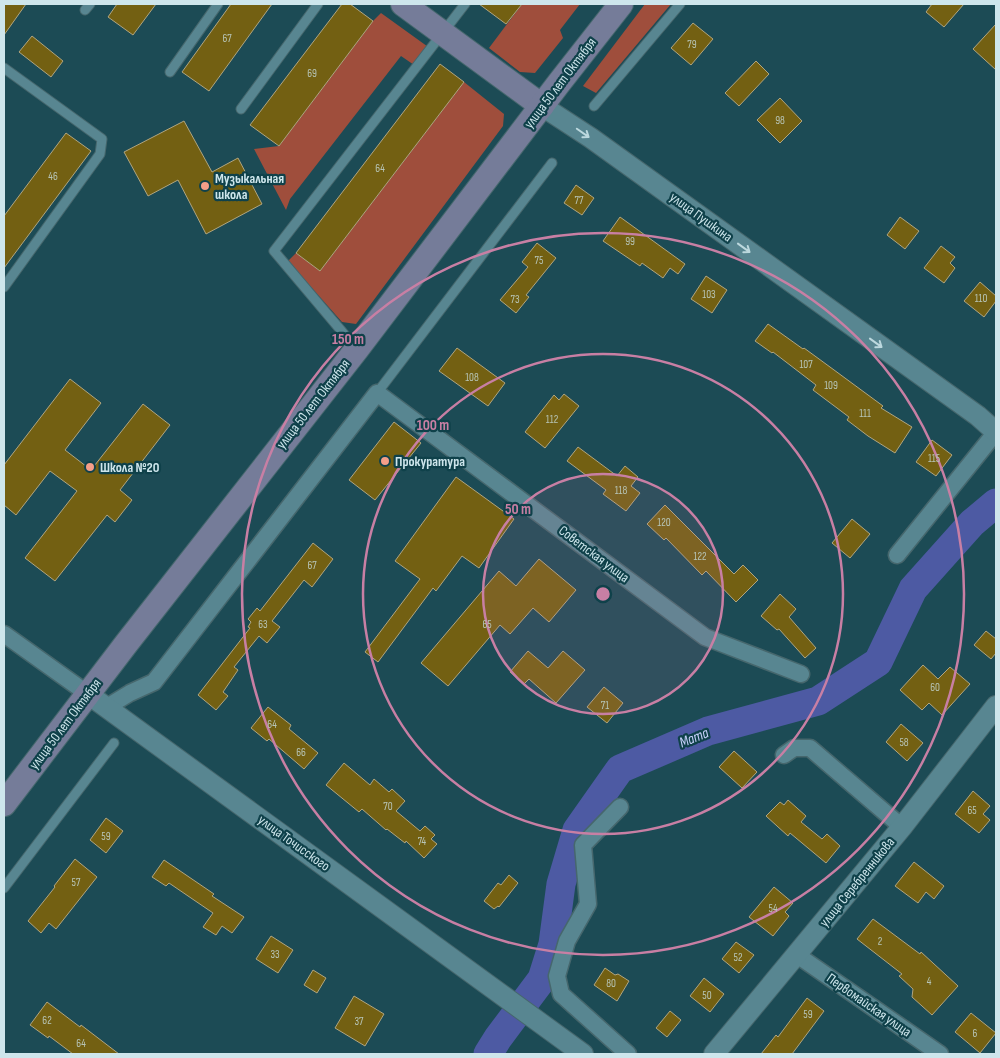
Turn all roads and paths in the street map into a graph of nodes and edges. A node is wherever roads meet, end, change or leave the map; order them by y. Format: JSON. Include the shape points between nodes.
{"nodes":[{"id":1,"x":218,"y":4,"type":"edge"},
{"id":2,"x":318,"y":4,"type":"edge"},
{"id":3,"x":403,"y":4,"type":"edge"},
{"id":4,"x":465,"y":4,"type":"edge"},
{"id":5,"x":621,"y":4,"type":"edge"},
{"id":6,"x":680,"y":4,"type":"edge"},
{"id":7,"x":443,"y":33,"type":"junction"},
{"id":8,"x":4,"y":68,"type":"edge"},
{"id":9,"x":170,"y":72,"type":"dead end"},
{"id":10,"x":542,"y":106,"type":"junction"},
{"id":11,"x":594,"y":106,"type":"dead end"},
{"id":12,"x":241,"y":109,"type":"dead end"},
{"id":13,"x":552,"y":163,"type":"dead end"},
{"id":14,"x":4,"y":287,"type":"edge"},
{"id":15,"x":357,"y":350,"type":"junction"},
{"id":16,"x":377,"y":393,"type":"junction"},
{"id":17,"x":996,"y":432,"type":"edge"},
{"id":18,"x":898,"y":555,"type":"dead end"},
{"id":19,"x":4,"y":634,"type":"edge"},
{"id":20,"x":801,"y":674,"type":"dead end"},
{"id":21,"x":88,"y":694,"type":"junction"},
{"id":22,"x":996,"y":706,"type":"edge"},
{"id":23,"x":107,"y":707,"type":"junction"},
{"id":24,"x":114,"y":743,"type":"dead end"},
{"id":25,"x":784,"y":755,"type":"dead end"},
{"id":26,"x":4,"y":804,"type":"edge"},
{"id":27,"x":620,"y":807,"type":"dead end"},
{"id":28,"x":902,"y":827,"type":"junction"},
{"id":29,"x":4,"y":888,"type":"edge"},
{"id":30,"x":797,"y":955,"type":"junction"},
{"id":31,"x":583,"y":1054,"type":"edge"},
{"id":32,"x":628,"y":1054,"type":"edge"},
{"id":33,"x":714,"y":1054,"type":"edge"},
{"id":34,"x":940,"y":1054,"type":"edge"}],
"edges":[{"from":1,"to":9,"type":"lane"},
{"from":2,"to":12,"type":"lane"},
{"from":3,"to":7,"type":"main road","name":"улица Пушкина"},
{"from":4,"to":7,"type":"lane"},
{"from":5,"to":10,"type":"main road","name":"улица 50 лет Октября"},
{"from":6,"to":11,"type":"lane"},
{"from":7,"to":10,"type":"main road","name":"улица Пушкина"},
{"from":7,"to":15,"type":"lane","via":[[274,251]]},
{"from":8,"to":14,"type":"lane","via":[[102,139],[100,154]]},
{"from":10,"to":15,"type":"main road","name":"улица 50 лет Октября"},
{"from":10,"to":17,"type":"street","name":"улица Пушкина","one_way":true,"via":[[599,143]]},
{"from":13,"to":16,"type":"lane"},
{"from":15,"to":21,"type":"main road","name":"улица 50 лет Октября"},
{"from":16,"to":20,"type":"street","name":"Советская улица","via":[[705,637]]},
{"from":16,"to":23,"type":"street","via":[[154,682]]},
{"from":17,"to":18,"type":"street"},
{"from":19,"to":21,"type":"street","name":"улица Точисского"},
{"from":21,"to":23,"type":"street","name":"улица Точисского"},
{"from":21,"to":26,"type":"main road","name":"улица 50 лет Октября"},
{"from":22,"to":28,"type":"street","name":"улица Серебренникова"},
{"from":23,"to":31,"type":"street","name":"улица Точисского"},
{"from":24,"to":29,"type":"lane"},
{"from":25,"to":28,"type":"street","via":[[794,748],[810,748]]},
{"from":27,"to":32,"type":"street","via":[[582,845],[588,904],[567,941],[557,976],[561,994]]},
{"from":28,"to":30,"type":"street","name":"улица Серебренникова"},
{"from":30,"to":33,"type":"street","name":"улица Серебренникова"},
{"from":30,"to":34,"type":"street","name":"Первомайская улица"}]}
